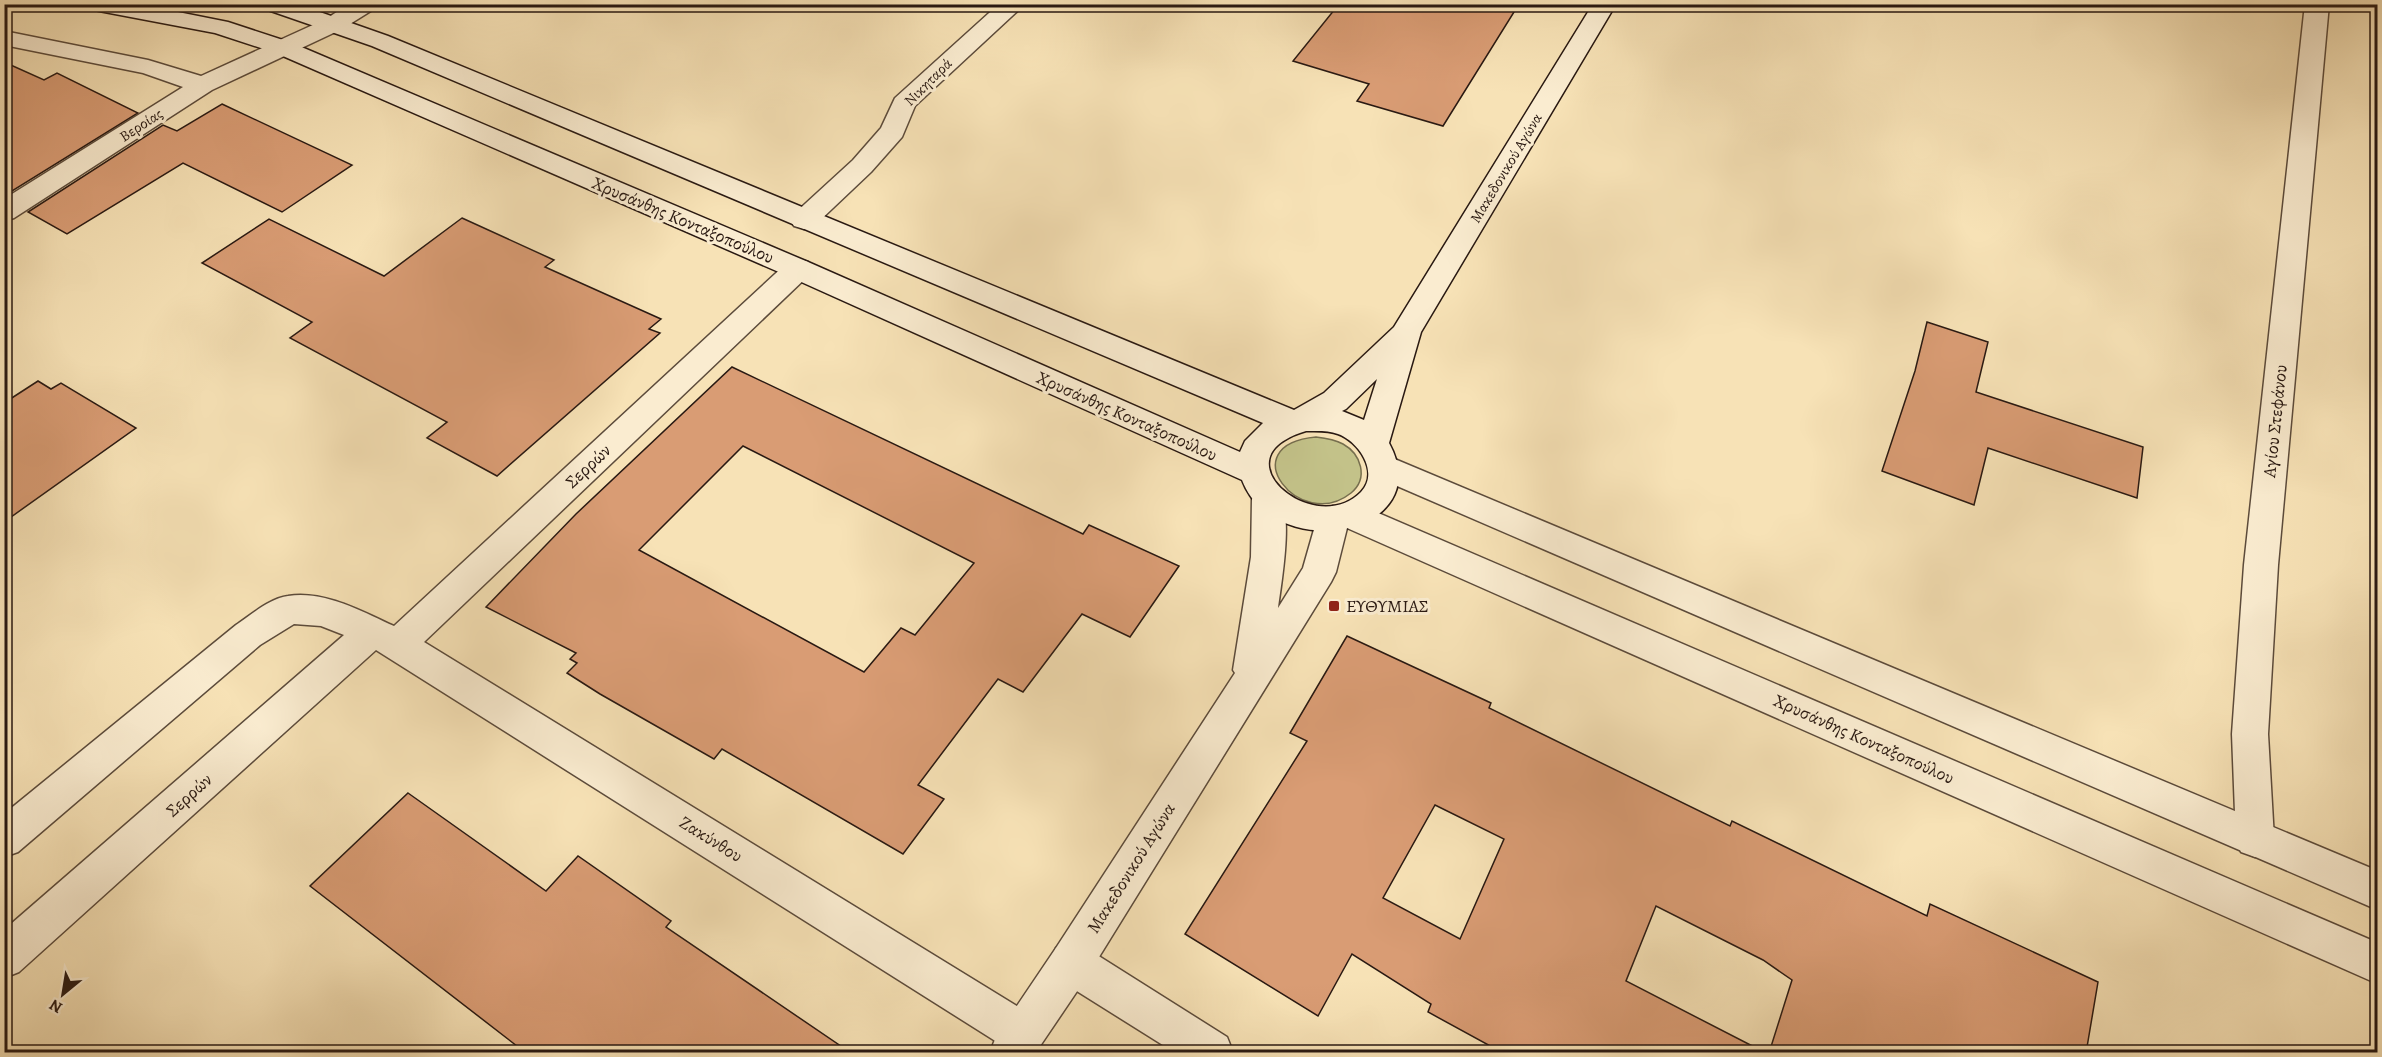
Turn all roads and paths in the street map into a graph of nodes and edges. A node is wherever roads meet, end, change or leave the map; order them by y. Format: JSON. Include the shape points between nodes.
{"nodes":[{"id":1,"x":99,"y":4,"type":"edge"},
{"id":2,"x":273,"y":4,"type":"edge"},
{"id":3,"x":366,"y":4,"type":"edge"},
{"id":4,"x":1014,"y":4,"type":"edge"},
{"id":5,"x":1605,"y":4,"type":"edge"},
{"id":6,"x":2317,"y":4,"type":"edge"},
{"id":7,"x":334,"y":24,"type":"junction"},
{"id":8,"x":4,"y":38,"type":"edge"},
{"id":9,"x":284,"y":48,"type":"junction"},
{"id":10,"x":203,"y":85,"type":"junction"},
{"id":11,"x":4,"y":212,"type":"edge"},
{"id":12,"x":804,"y":220,"type":"junction"},
{"id":13,"x":798,"y":269,"type":"junction"},
{"id":14,"x":1406,"y":332,"type":"junction"},
{"id":15,"x":1298,"y":421,"type":"junction"},
{"id":16,"x":1379,"y":455,"type":"junction"},
{"id":17,"x":1261,"y":485,"type":"junction"},
{"id":18,"x":1341,"y":517,"type":"junction"},
{"id":19,"x":386,"y":637,"type":"junction"},
{"id":20,"x":1249,"y":681,"type":"junction"},
{"id":21,"x":4,"y":838,"type":"edge"},
{"id":22,"x":2255,"y":839,"type":"junction"},
{"id":23,"x":2378,"y":891,"type":"edge"},
{"id":24,"x":4,"y":958,"type":"edge"},
{"id":25,"x":1071,"y":963,"type":"junction"},
{"id":26,"x":2378,"y":964,"type":"edge"},
{"id":27,"x":1017,"y":1043,"type":"edge"},
{"id":28,"x":1212,"y":1053,"type":"edge"}],
"edges":[{"from":1,"to":9,"type":"street","name":"Χρυσάνθης Κονταξοπούλου","via":[[220,27]]},
{"from":2,"to":7,"type":"street"},
{"from":3,"to":7,"type":"street","name":"Βεροίας"},
{"from":4,"to":12,"type":"street","name":"Νικηταρά","via":[[904,103],[893,132]]},
{"from":5,"to":14,"type":"street","name":"Μακεδονικού Αγώνα"},
{"from":6,"to":22,"type":"street","name":"Αγίου Στεφάνου","via":[[2259,587],[2250,734]]},
{"from":7,"to":9,"type":"street","name":"Βεροίας"},
{"from":7,"to":12,"type":"street"},
{"from":8,"to":10,"type":"street","via":[[148,68]]},
{"from":9,"to":10,"type":"street","name":"Βεροίας"},
{"from":9,"to":13,"type":"street","name":"Χρυσάνθης Κονταξοπούλου"},
{"from":10,"to":11,"type":"street","name":"Βεροίας"},
{"from":12,"to":15,"type":"street","via":[[1202,386]]},
{"from":13,"to":17,"type":"street","name":"Χρυσάνθης Κονταξοπούλου"},
{"from":13,"to":19,"type":"street","name":"Σερρών"},
{"from":14,"to":15,"type":"street","via":[[1335,402]]},
{"from":14,"to":16,"type":"street"},
{"from":15,"to":16,"type":"street","via":[[1322,419],[1342,423],[1359,431]]},
{"from":15,"to":17,"type":"street","via":[[1275,429],[1262,441],[1254,456]]},
{"from":16,"to":18,"type":"street","via":[[1384,482],[1377,496],[1365,507]]},
{"from":16,"to":22,"type":"street"},
{"from":17,"to":18,"type":"street","via":[[1282,509],[1298,516]]},
{"from":17,"to":20,"type":"street","name":"Μακεδονικού Αγώνα","via":[[1268,557]]},
{"from":18,"to":20,"type":"street","name":"Μακεδονικού Αγώνα","via":[[1320,572]]},
{"from":18,"to":26,"type":"street","name":"Χρυσάνθης Κονταξοπούλου"},
{"from":19,"to":21,"type":"street","via":[[321,612],[288,610],[270,619]]},
{"from":19,"to":24,"type":"street","name":"Σερρών"},
{"from":19,"to":27,"type":"street","name":"Ζακύνθου"},
{"from":20,"to":25,"type":"street","name":"Μακεδονικού Αγώνα"},
{"from":22,"to":23,"type":"street"},
{"from":25,"to":27,"type":"street","name":"Μακεδονικού Αγώνα"},
{"from":25,"to":28,"type":"street"}]}
